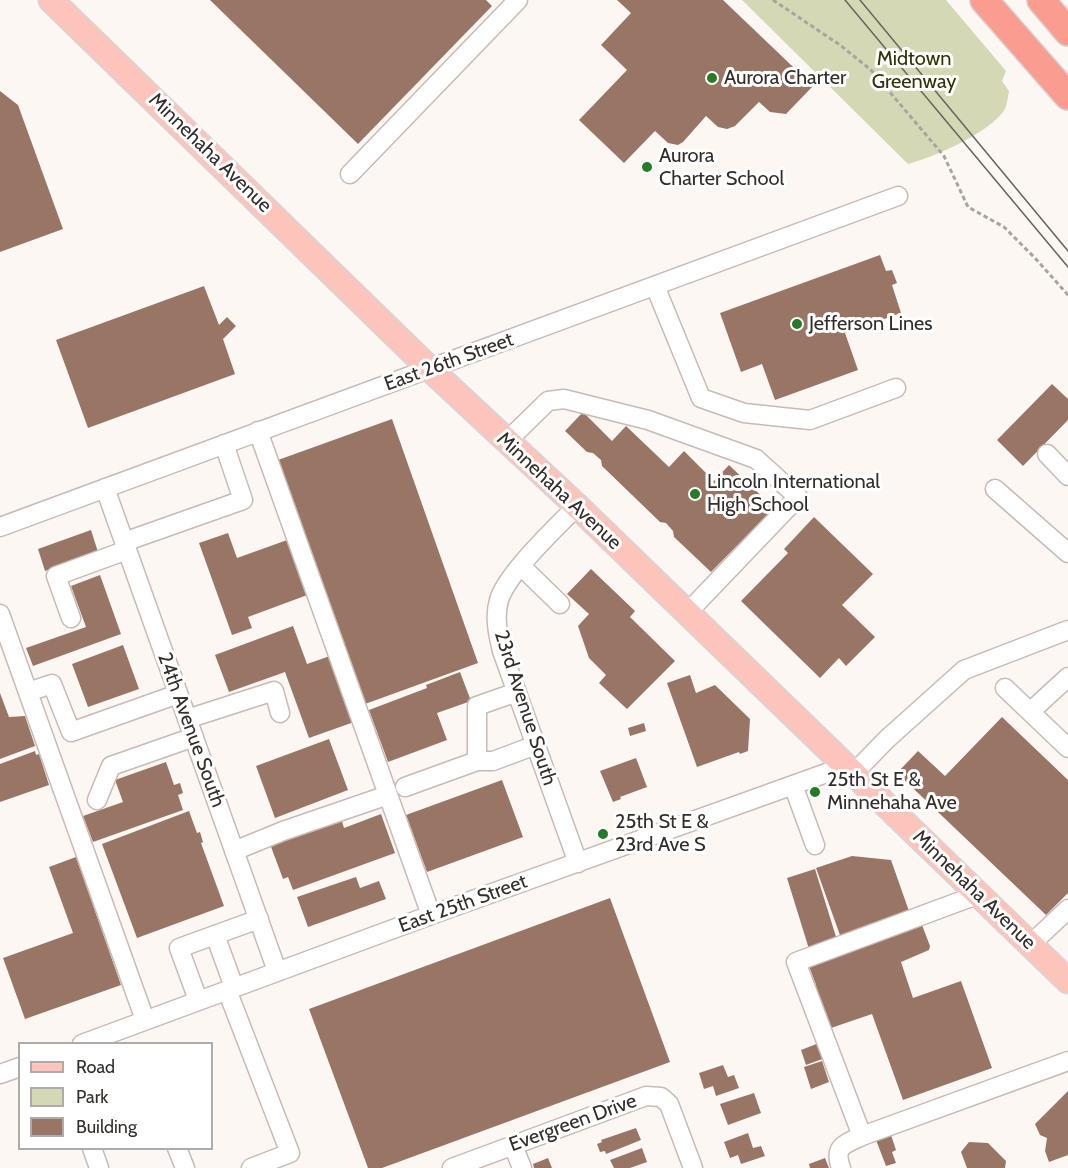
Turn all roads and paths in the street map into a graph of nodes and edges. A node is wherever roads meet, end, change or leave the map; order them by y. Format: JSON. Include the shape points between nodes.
{"nodes":[{"id":1,"x":51,"y":0,"type":"edge"},
{"id":2,"x":518,"y":0,"type":"edge"},
{"id":3,"x":773,"y":0,"type":"edge"},
{"id":4,"x":984,"y":0,"type":"edge"},
{"id":5,"x":1041,"y":0,"type":"edge"},
{"id":6,"x":1068,"y":32,"type":"edge"},
{"id":7,"x":1068,"y":96,"type":"edge"},
{"id":8,"x":350,"y":174,"type":"dead end"},
{"id":9,"x":898,"y":196,"type":"dead end"},
{"id":10,"x":655,"y":286,"type":"junction"},
{"id":11,"x":1068,"y":295,"type":"edge"},
{"id":12,"x":431,"y":370,"type":"junction"},
{"id":13,"x":896,"y":388,"type":"dead end"},
{"id":14,"x":258,"y":431,"type":"junction"},
{"id":15,"x":507,"y":441,"type":"junction"},
{"id":16,"x":224,"y":444,"type":"junction"},
{"id":17,"x":1047,"y":454,"type":"dead end"},
{"id":18,"x":1068,"y":476,"type":"edge"},
{"id":19,"x":105,"y":488,"type":"junction"},
{"id":20,"x":995,"y":489,"type":"dead end"},
{"id":21,"x":577,"y":506,"type":"junction"},
{"id":22,"x":0,"y":527,"type":"edge"},
{"id":23,"x":126,"y":546,"type":"junction"},
{"id":24,"x":1068,"y":553,"type":"edge"},
{"id":25,"x":521,"y":566,"type":"junction"},
{"id":26,"x":560,"y":604,"type":"dead end"},
{"id":27,"x":687,"y":613,"type":"junction"},
{"id":28,"x":0,"y":614,"type":"edge"},
{"id":29,"x":71,"y":618,"type":"dead end"},
{"id":30,"x":1068,"y":630,"type":"edge"},
{"id":31,"x":1068,"y":677,"type":"edge"},
{"id":32,"x":1005,"y":688,"type":"dead end"},
{"id":33,"x":28,"y":692,"type":"junction"},
{"id":34,"x":517,"y":692,"type":"junction"},
{"id":35,"x":178,"y":694,"type":"junction"},
{"id":36,"x":1030,"y":712,"type":"junction"},
{"id":37,"x":280,"y":713,"type":"dead end"},
{"id":38,"x":187,"y":719,"type":"junction"},
{"id":39,"x":71,"y":732,"type":"junction"},
{"id":40,"x":194,"y":737,"type":"junction"},
{"id":41,"x":45,"y":741,"type":"junction"},
{"id":42,"x":536,"y":745,"type":"junction"},
{"id":43,"x":1068,"y":748,"type":"edge"},
{"id":44,"x":477,"y":761,"type":"junction"},
{"id":45,"x":850,"y":770,"type":"junction"},
{"id":46,"x":793,"y":785,"type":"junction"},
{"id":47,"x":405,"y":787,"type":"dead end"},
{"id":48,"x":388,"y":795,"type":"junction"},
{"id":49,"x":97,"y":800,"type":"dead end"},
{"id":50,"x":815,"y":846,"type":"dead end"},
{"id":51,"x":234,"y":851,"type":"junction"},
{"id":52,"x":578,"y":863,"type":"junction"},
{"id":53,"x":977,"y":895,"type":"junction"},
{"id":54,"x":1068,"y":909,"type":"edge"},
{"id":55,"x":431,"y":915,"type":"junction"},
{"id":56,"x":259,"y":919,"type":"junction"},
{"id":57,"x":215,"y":935,"type":"junction"},
{"id":58,"x":1030,"y":945,"type":"junction"},
{"id":59,"x":277,"y":971,"type":"junction"},
{"id":60,"x":1068,"y":981,"type":"edge"},
{"id":61,"x":231,"y":988,"type":"junction"},
{"id":62,"x":198,"y":1000,"type":"junction"},
{"id":63,"x":144,"y":1020,"type":"junction"},
{"id":64,"x":87,"y":1042,"type":"edge"},
{"id":65,"x":1068,"y":1061,"type":"edge"},
{"id":66,"x":18,"y":1068,"type":"edge"},
{"id":67,"x":0,"y":1074,"type":"edge"},
{"id":68,"x":862,"y":1136,"type":"junction"},
{"id":69,"x":513,"y":1145,"type":"junction"},
{"id":70,"x":92,"y":1150,"type":"edge"},
{"id":71,"x":177,"y":1150,"type":"edge"},
{"id":72,"x":99,"y":1168,"type":"edge"},
{"id":73,"x":185,"y":1168,"type":"edge"},
{"id":74,"x":251,"y":1168,"type":"edge"},
{"id":75,"x":452,"y":1168,"type":"edge"},
{"id":76,"x":522,"y":1168,"type":"edge"},
{"id":77,"x":693,"y":1168,"type":"edge"},
{"id":78,"x":841,"y":1168,"type":"edge"}],
"edges":[{"from":1,"to":12,"type":"main road","name":"Minnehaha Avenue"},
{"from":2,"to":8,"type":"street"},
{"from":3,"to":11,"type":"path","via":[[872,70],[944,156],[968,207],[1004,227]]},
{"from":4,"to":7,"type":"highway"},
{"from":5,"to":6,"type":"highway"},
{"from":9,"to":10,"type":"street","name":"East 26th Street"},
{"from":10,"to":12,"type":"street","name":"East 26th Street"},
{"from":10,"to":13,"type":"street","via":[[701,398],[744,413],[810,420]]},
{"from":12,"to":14,"type":"street","name":"East 26th Street"},
{"from":12,"to":15,"type":"main road","name":"Minnehaha Avenue"},
{"from":14,"to":16,"type":"street","name":"East 26th Street"},
{"from":14,"to":48,"type":"street"},
{"from":15,"to":21,"type":"main road","name":"Minnehaha Avenue"},
{"from":15,"to":27,"type":"street","via":[[548,402],[564,399],[648,420],[756,459],[798,497]]},
{"from":16,"to":19,"type":"street","name":"East 26th Street"},
{"from":16,"to":23,"type":"street","via":[[243,500]]},
{"from":17,"to":18,"type":"street"},
{"from":19,"to":22,"type":"street","name":"East 26th Street"},
{"from":19,"to":23,"type":"street","name":"24th Avenue South"},
{"from":20,"to":24,"type":"street"},
{"from":21,"to":25,"type":"street","name":"23rd Avenue South"},
{"from":21,"to":27,"type":"main road","name":"Minnehaha Avenue"},
{"from":23,"to":29,"type":"street","via":[[56,576]]},
{"from":23,"to":35,"type":"street","name":"24th Avenue South"},
{"from":25,"to":26,"type":"street"},
{"from":25,"to":34,"type":"street","name":"23rd Avenue South","via":[[499,599],[496,621]]},
{"from":27,"to":45,"type":"main road","name":"Minnehaha Avenue"},
{"from":28,"to":33,"type":"street"},
{"from":30,"to":45,"type":"street","via":[[964,670]]},
{"from":31,"to":36,"type":"street"},
{"from":32,"to":36,"type":"street"},
{"from":33,"to":39,"type":"street","via":[[52,684]]},
{"from":33,"to":41,"type":"street"},
{"from":34,"to":42,"type":"street","name":"23rd Avenue South"},
{"from":34,"to":44,"type":"street","via":[[477,706]]},
{"from":35,"to":38,"type":"street","name":"24th Avenue South"},
{"from":35,"to":39,"type":"street"},
{"from":36,"to":43,"type":"street"},
{"from":37,"to":38,"type":"street","via":[[274,691]]},
{"from":38,"to":40,"type":"street","name":"24th Avenue South"},
{"from":39,"to":41,"type":"street"},
{"from":40,"to":49,"type":"street","via":[[111,766]]},
{"from":40,"to":51,"type":"street","name":"24th Avenue South"},
{"from":41,"to":63,"type":"street"},
{"from":42,"to":44,"type":"street","via":[[493,761]]},
{"from":42,"to":52,"type":"street","name":"23rd Avenue South"},
{"from":44,"to":47,"type":"street"},
{"from":45,"to":46,"type":"street","name":"East 25th Street"},
{"from":45,"to":53,"type":"main road","name":"Minnehaha Avenue"},
{"from":46,"to":50,"type":"street"},
{"from":46,"to":52,"type":"street","name":"East 25th Street"},
{"from":48,"to":51,"type":"street"},
{"from":48,"to":55,"type":"street"},
{"from":51,"to":56,"type":"street","name":"24th Avenue South"},
{"from":52,"to":55,"type":"street","name":"East 25th Street"},
{"from":53,"to":58,"type":"main road","name":"Minnehaha Avenue"},
{"from":53,"to":68,"type":"street","via":[[796,962]]},
{"from":54,"to":58,"type":"street"},
{"from":55,"to":59,"type":"street","name":"East 25th Street"},
{"from":56,"to":57,"type":"street"},
{"from":56,"to":59,"type":"street","name":"24th Avenue South"},
{"from":57,"to":61,"type":"street"},
{"from":57,"to":62,"type":"street","via":[[179,948]]},
{"from":58,"to":60,"type":"main road","name":"Minnehaha Avenue"},
{"from":59,"to":61,"type":"street","name":"East 25th Street"},
{"from":61,"to":62,"type":"street","name":"East 25th Street"},
{"from":61,"to":74,"type":"street","via":[[290,1154]]},
{"from":62,"to":63,"type":"street","name":"East 25th Street"},
{"from":63,"to":64,"type":"street","name":"East 25th Street"},
{"from":65,"to":68,"type":"street"},
{"from":66,"to":67,"type":"street"},
{"from":68,"to":78,"type":"street","via":[[843,1145],[838,1152]]},
{"from":69,"to":75,"type":"street","name":"Evergreen Drive"},
{"from":69,"to":76,"type":"street"},
{"from":69,"to":77,"type":"street","name":"Evergreen Drive","via":[[646,1096],[661,1097],[669,1104]]},
{"from":70,"to":72,"type":"street"},
{"from":71,"to":73,"type":"street"}]}
